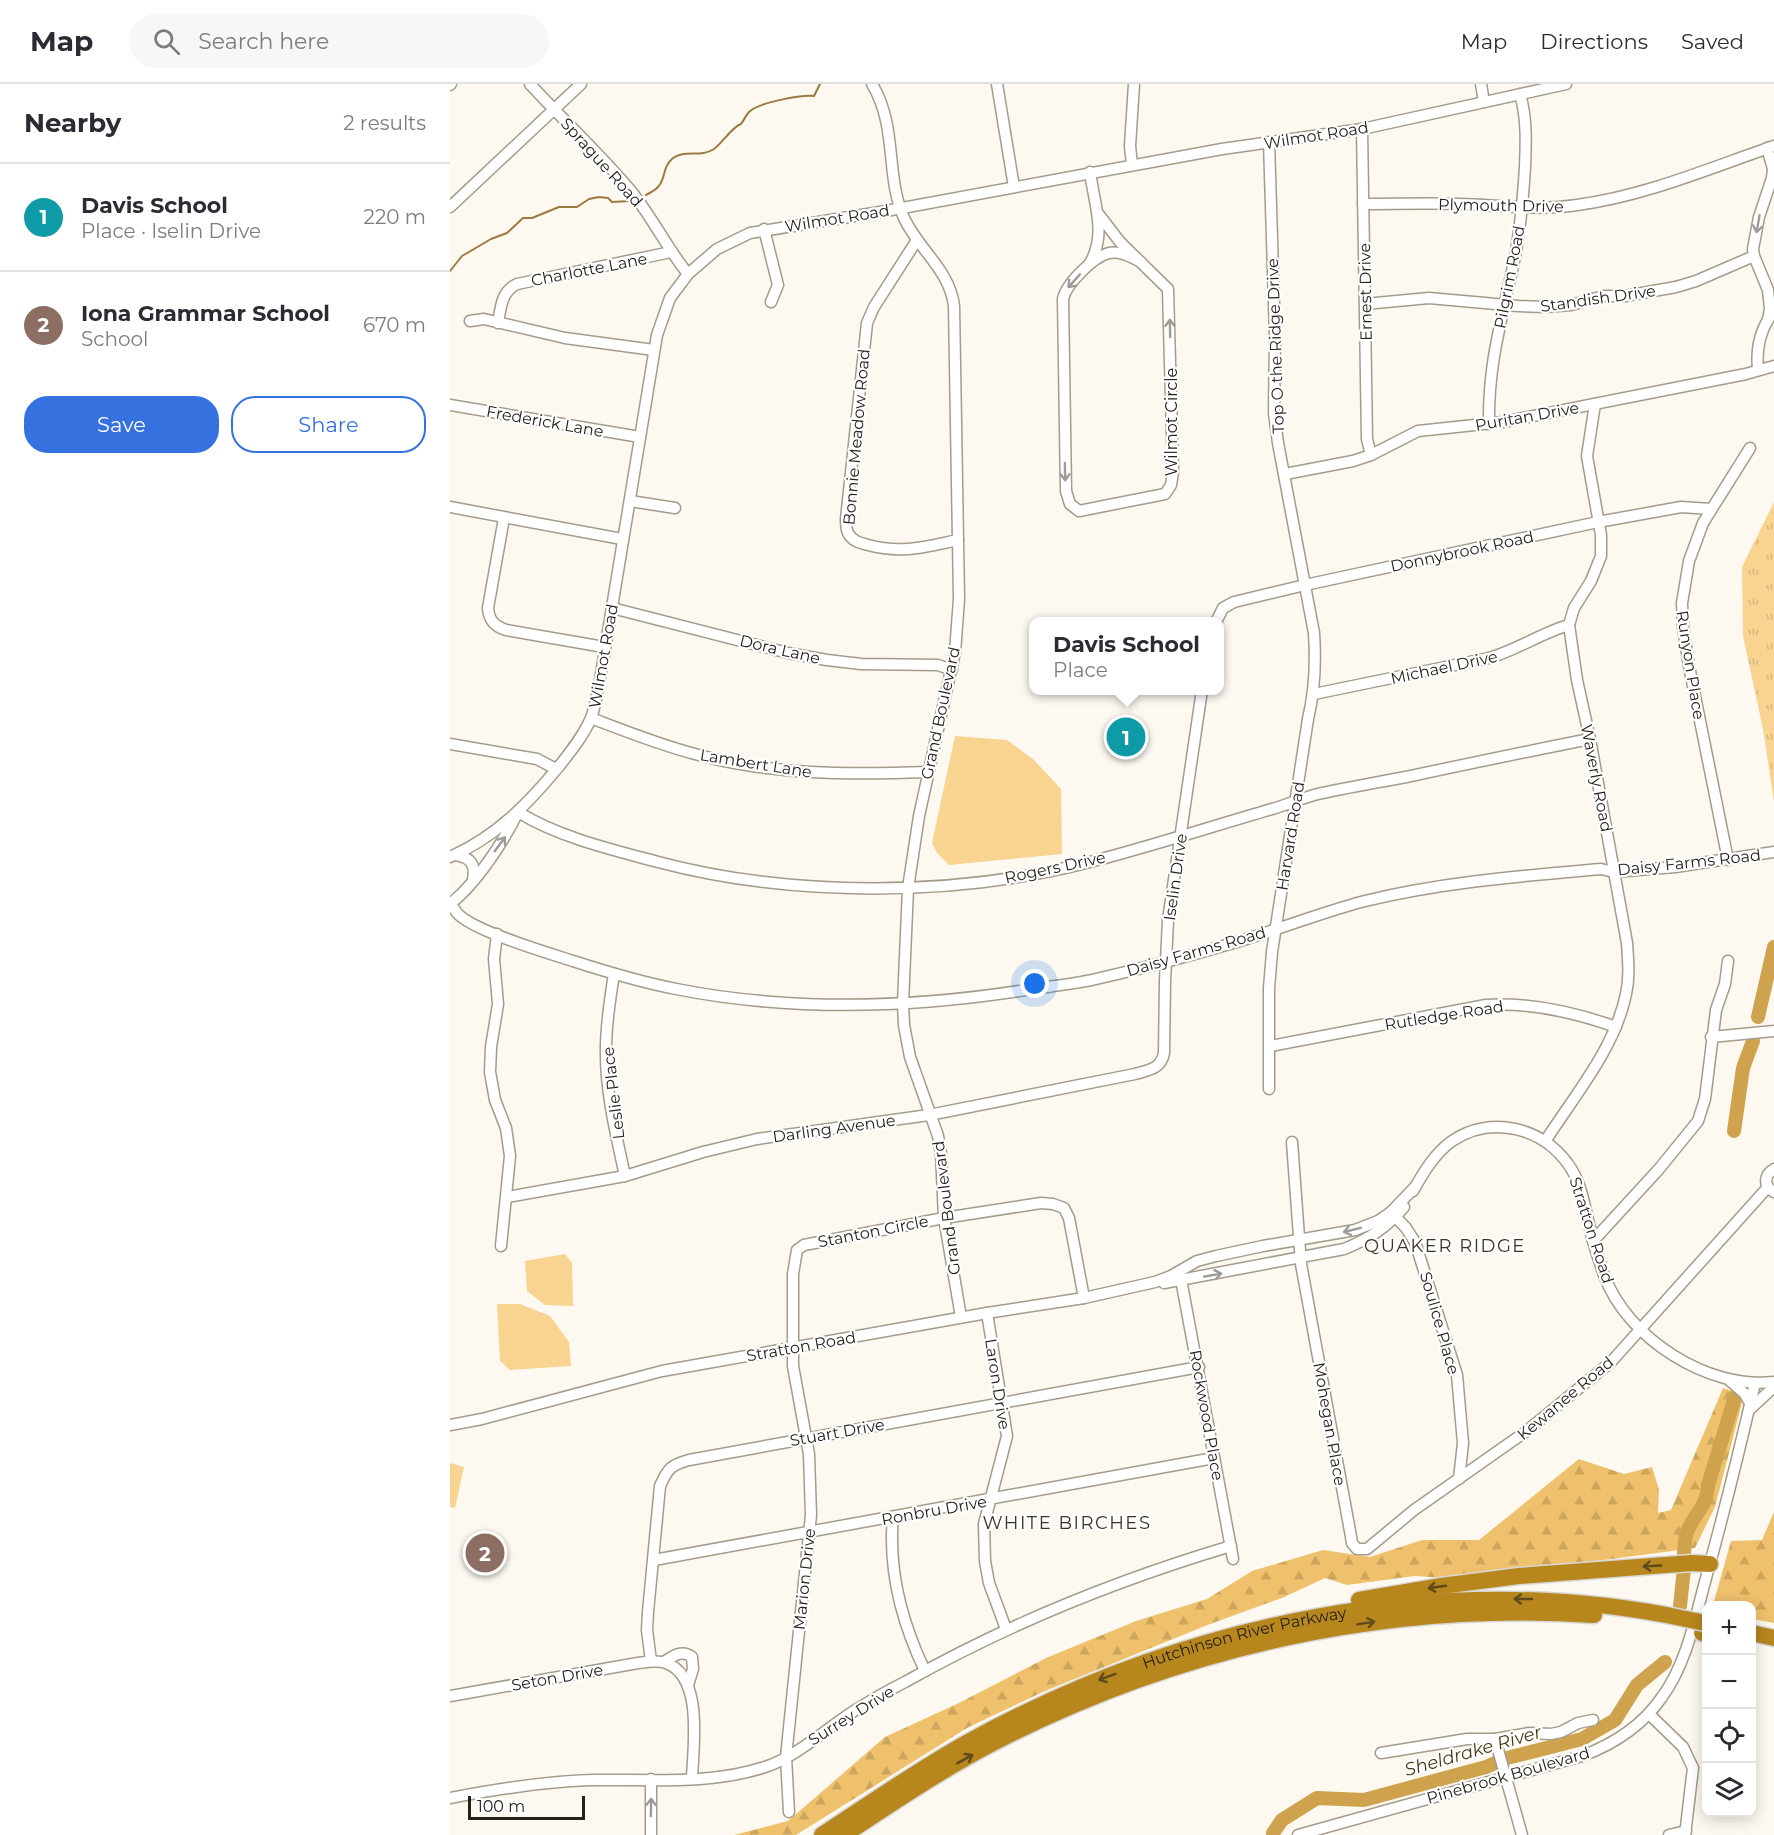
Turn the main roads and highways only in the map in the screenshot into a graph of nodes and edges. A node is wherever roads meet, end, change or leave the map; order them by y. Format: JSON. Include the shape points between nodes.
{"nodes":[{"id":1,"x":1710,"y":1564,"type":"road end"},
{"id":2,"x":1684,"y":1624,"type":"junction"},
{"id":3,"x":1702,"y":1627,"type":"edge"},
{"id":4,"x":1261,"y":1629,"type":"junction"},
{"id":5,"x":1756,"y":1634,"type":"edge"},
{"id":6,"x":1774,"y":1638,"type":"edge"},
{"id":7,"x":1756,"y":1644,"type":"edge"},
{"id":8,"x":1774,"y":1648,"type":"edge"},
{"id":9,"x":822,"y":1835,"type":"edge"},
{"id":10,"x":844,"y":1835,"type":"edge"}],
"edges":[{"from":1,"to":4,"type":"highway","one_way":true,"via":[[1600,1569],[1441,1586],[1310,1610]]},
{"from":2,"to":3,"type":"highway","name":"Hutchinson River Parkway"},
{"from":2,"to":4,"type":"highway","name":"Hutchinson River Parkway","one_way":true,"via":[[1598,1604],[1485,1599],[1371,1608]]},
{"from":10,"to":2,"type":"highway","name":"Hutchinson River Parkway","one_way":true,"via":[[932,1778],[1035,1722],[1143,1678],[1253,1644],[1395,1619],[1482,1613],[1549,1612]]},
{"from":4,"to":9,"type":"highway","name":"Hutchinson River Parkway","one_way":true,"via":[[1160,1658],[1046,1702],[944,1755]]},
{"from":5,"to":6,"type":"highway"},
{"from":7,"to":8,"type":"highway"}]}
